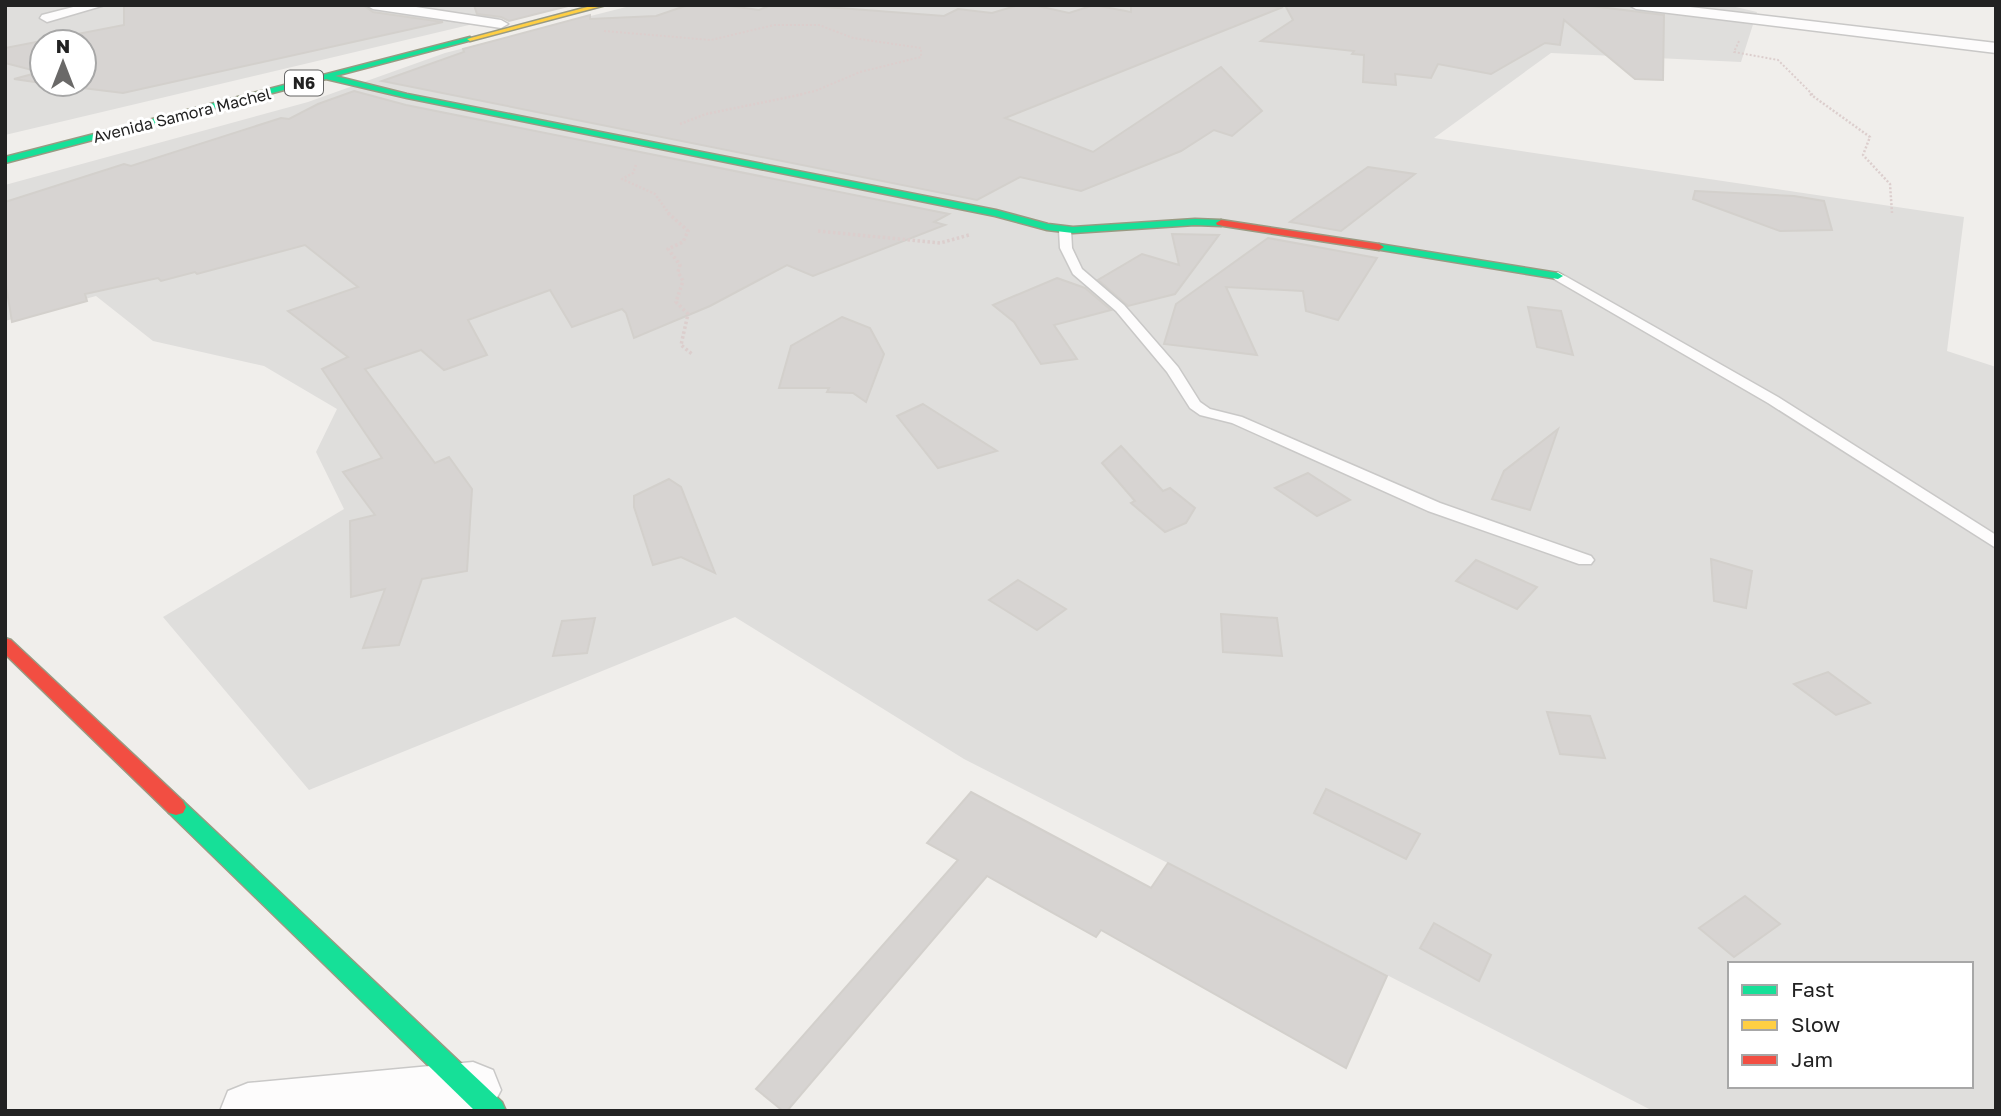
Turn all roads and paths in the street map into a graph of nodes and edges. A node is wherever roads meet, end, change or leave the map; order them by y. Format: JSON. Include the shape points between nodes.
{"nodes":[{"id":1,"x":98,"y":5,"type":"edge"},
{"id":2,"x":373,"y":5,"type":"edge"},
{"id":3,"x":577,"y":5,"type":"edge"},
{"id":4,"x":603,"y":5,"type":"edge"},
{"id":5,"x":1636,"y":5,"type":"edge"},
{"id":6,"x":47,"y":18,"type":"dead end"},
{"id":7,"x":540,"y":22,"type":"junction"},
{"id":8,"x":501,"y":24,"type":"junction"},
{"id":9,"x":1730,"y":37,"type":"dead end"},
{"id":10,"x":1996,"y":48,"type":"edge"},
{"id":11,"x":328,"y":77,"type":"junction"},
{"id":12,"x":638,"y":142,"type":"junction"},
{"id":13,"x":5,"y":149,"type":"edge"},
{"id":14,"x":5,"y":160,"type":"edge"},
{"id":15,"x":1892,"y":213,"type":"dead end"},
{"id":16,"x":1019,"y":218,"type":"junction"},
{"id":17,"x":1065,"y":230,"type":"junction"},
{"id":18,"x":818,"y":232,"type":"dead end"},
{"id":19,"x":1558,"y":276,"type":"joint"},
{"id":20,"x":692,"y":354,"type":"dead end"},
{"id":21,"x":1996,"y":544,"type":"edge"},
{"id":22,"x":1585,"y":560,"type":"dead end"},
{"id":23,"x":5,"y":644,"type":"edge"},
{"id":24,"x":483,"y":1100,"type":"edge"},
{"id":25,"x":248,"y":1111,"type":"edge"}],
"edges":[{"from":1,"to":6,"type":"street"},
{"from":2,"to":8,"type":"street"},
{"from":3,"to":8,"type":"main road","name":"Avenida Samora Machel","number":"N6"},
{"from":4,"to":7,"type":"main road","name":"Avenida Samora Machel","number":"N6"},
{"from":5,"to":10,"type":"street"},
{"from":7,"to":11,"type":"main road","name":"Avenida Samora Machel","number":"N6"},
{"from":7,"to":12,"type":"path","via":[[711,40],[774,25],[819,25],[853,38],[921,48],[921,57],[912,61],[874,68],[805,93],[706,114]]},
{"from":8,"to":13,"type":"main road","name":"Avenida Samora Machel","number":"N6"},
{"from":9,"to":15,"type":"path","via":[[1739,40],[1734,52],[1778,60],[1795,82],[1870,137],[1863,155],[1890,184]]},
{"from":11,"to":12,"type":"main road"},
{"from":11,"to":14,"type":"main road","name":"Avenida Samora Machel","number":"N6"},
{"from":12,"to":16,"type":"main road"},
{"from":12,"to":20,"type":"path","via":[[629,149],[636,164],[633,173],[622,179],[658,194],[664,210],[688,231],[683,242],[668,249],[680,265],[683,281],[676,302],[688,314],[681,345]]},
{"from":16,"to":17,"type":"main road"},
{"from":16,"to":18,"type":"path","via":[[1001,229],[940,243]]},
{"from":17,"to":19,"type":"main road","via":[[1195,222],[1247,225]]},
{"from":17,"to":22,"type":"lane","via":[[1066,248],[1077,271],[1120,308],[1205,412],[1237,420],[1434,507]]},
{"from":19,"to":21,"type":"lane","via":[[1773,400]]},
{"from":23,"to":24,"type":"main road"},
{"from":24,"to":25,"type":"street"}]}
